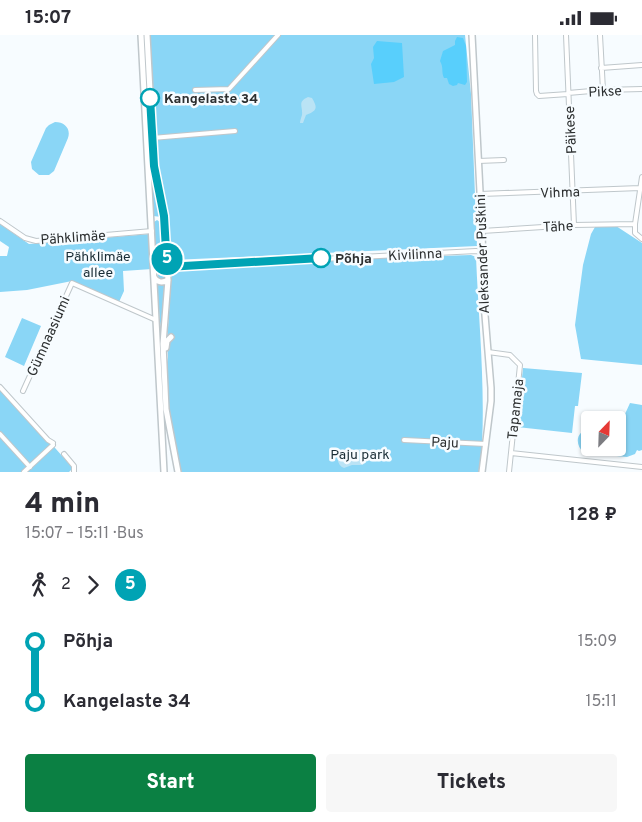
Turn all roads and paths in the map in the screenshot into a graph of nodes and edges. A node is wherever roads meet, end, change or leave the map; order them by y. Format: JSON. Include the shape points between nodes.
{"nodes":[{"id":1,"x":141,"y":35,"type":"edge"},
{"id":2,"x":146,"y":35,"type":"edge"},
{"id":3,"x":278,"y":35,"type":"edge"},
{"id":4,"x":472,"y":35,"type":"edge"},
{"id":5,"x":535,"y":35,"type":"edge"},
{"id":6,"x":566,"y":35,"type":"edge"},
{"id":7,"x":600,"y":35,"type":"edge"},
{"id":8,"x":642,"y":65,"type":"edge"},
{"id":9,"x":601,"y":68,"type":"junction"},
{"id":10,"x":642,"y":89,"type":"edge"},
{"id":11,"x":195,"y":90,"type":"dead end"},
{"id":12,"x":603,"y":90,"type":"junction"},
{"id":13,"x":568,"y":94,"type":"junction"},
{"id":14,"x":235,"y":131,"type":"dead end"},
{"id":15,"x":152,"y":138,"type":"junction"},
{"id":16,"x":504,"y":160,"type":"dead end"},
{"id":17,"x":478,"y":161,"type":"junction"},
{"id":18,"x":642,"y":177,"type":"edge"},
{"id":19,"x":640,"y":188,"type":"junction"},
{"id":20,"x":573,"y":191,"type":"junction"},
{"id":21,"x":480,"y":194,"type":"junction"},
{"id":22,"x":0,"y":221,"type":"edge"},
{"id":23,"x":151,"y":224,"type":"junction"},
{"id":24,"x":165,"y":224,"type":"junction"},
{"id":25,"x":635,"y":224,"type":"junction"},
{"id":26,"x":574,"y":225,"type":"junction"},
{"id":27,"x":152,"y":231,"type":"junction"},
{"id":28,"x":482,"y":231,"type":"junction"},
{"id":29,"x":642,"y":239,"type":"edge"},
{"id":30,"x":482,"y":252,"type":"junction"},
{"id":31,"x":167,"y":267,"type":"junction"},
{"id":32,"x":154,"y":277,"type":"junction"},
{"id":33,"x":168,"y":280,"type":"junction"},
{"id":34,"x":156,"y":320,"type":"junction"},
{"id":35,"x":160,"y":336,"type":"junction"},
{"id":36,"x":171,"y":337,"type":"dead end"},
{"id":37,"x":488,"y":351,"type":"junction"},
{"id":38,"x":163,"y":368,"type":"junction"},
{"id":39,"x":0,"y":387,"type":"edge"},
{"id":40,"x":24,"y":391,"type":"dead end"},
{"id":41,"x":0,"y":434,"type":"edge"},
{"id":42,"x":404,"y":440,"type":"dead end"},
{"id":43,"x":486,"y":444,"type":"junction"},
{"id":44,"x":511,"y":453,"type":"junction"},
{"id":45,"x":64,"y":454,"type":"dead end"},
{"id":46,"x":30,"y":467,"type":"junction"},
{"id":47,"x":642,"y":467,"type":"edge"},
{"id":48,"x":74,"y":471,"type":"edge"},
{"id":49,"x":24,"y":472,"type":"edge"},
{"id":50,"x":164,"y":472,"type":"edge"},
{"id":51,"x":178,"y":472,"type":"edge"},
{"id":52,"x":482,"y":472,"type":"edge"},
{"id":53,"x":509,"y":472,"type":"edge"}],
"edges":[{"from":1,"to":23,"type":"main road"},
{"from":2,"to":15,"type":"main road"},
{"from":3,"to":11,"type":"street","via":[[229,89]]},
{"from":4,"to":17,"type":"main road","name":"Aleksander Puškini"},
{"from":5,"to":13,"type":"street","name":"Pikse","via":[[537,94]]},
{"from":6,"to":13,"type":"street","name":"Päikese"},
{"from":7,"to":9,"type":"street"},
{"from":8,"to":9,"type":"street","name":"Pikse"},
{"from":9,"to":12,"type":"street"},
{"from":10,"to":12,"type":"street","name":"Pikse"},
{"from":12,"to":13,"type":"street","name":"Pikse"},
{"from":13,"to":20,"type":"street","name":"Päikese"},
{"from":14,"to":15,"type":"street"},
{"from":15,"to":24,"type":"main road"},
{"from":16,"to":17,"type":"street"},
{"from":17,"to":21,"type":"main road","name":"Aleksander Puškini"},
{"from":18,"to":19,"type":"street"},
{"from":19,"to":20,"type":"street","name":"Vihma"},
{"from":19,"to":25,"type":"street"},
{"from":20,"to":21,"type":"street","name":"Vihma"},
{"from":20,"to":26,"type":"street","name":"Päikese"},
{"from":21,"to":28,"type":"main road","name":"Aleksander Puškini"},
{"from":22,"to":27,"type":"street","name":"Pähklimäe","via":[[25,238],[36,241]]},
{"from":23,"to":24,"type":"main road","via":[[157,219]]},
{"from":23,"to":27,"type":"main road"},
{"from":24,"to":31,"type":"main road"},
{"from":25,"to":26,"type":"street","name":"Tähe"},
{"from":25,"to":29,"type":"street","via":[[635,233]]},
{"from":26,"to":28,"type":"street","name":"Tähe"},
{"from":27,"to":32,"type":"main road"},
{"from":28,"to":30,"type":"main road","name":"Aleksander Puškini"},
{"from":30,"to":31,"type":"street","name":"Kivilinna"},
{"from":30,"to":37,"type":"main road","name":"Aleksander Puškini"},
{"from":31,"to":33,"type":"main road"},
{"from":32,"to":33,"type":"main road","via":[[159,282]]},
{"from":32,"to":34,"type":"main road"},
{"from":33,"to":35,"type":"main road"},
{"from":34,"to":35,"type":"main road"},
{"from":34,"to":40,"type":"street","name":"Gümnaasiumi","via":[[72,283]]},
{"from":35,"to":38,"type":"main road"},
{"from":35,"to":50,"type":"main road"},
{"from":36,"to":38,"type":"main road","via":[[167,341]]},
{"from":37,"to":43,"type":"main road","name":"Aleksander Puškini","via":[[491,388]]},
{"from":37,"to":44,"type":"street","name":"Tapamaja","via":[[510,355],[520,365]]},
{"from":38,"to":51,"type":"main road"},
{"from":39,"to":46,"type":"street","via":[[53,444]]},
{"from":41,"to":46,"type":"street"},
{"from":42,"to":43,"type":"street","name":"Paju"},
{"from":43,"to":52,"type":"main road","name":"Aleksander Puškini"},
{"from":44,"to":47,"type":"street"},
{"from":44,"to":53,"type":"street","name":"Tapamaja"},
{"from":45,"to":48,"type":"street","via":[[74,466]]},
{"from":46,"to":49,"type":"street"}]}
